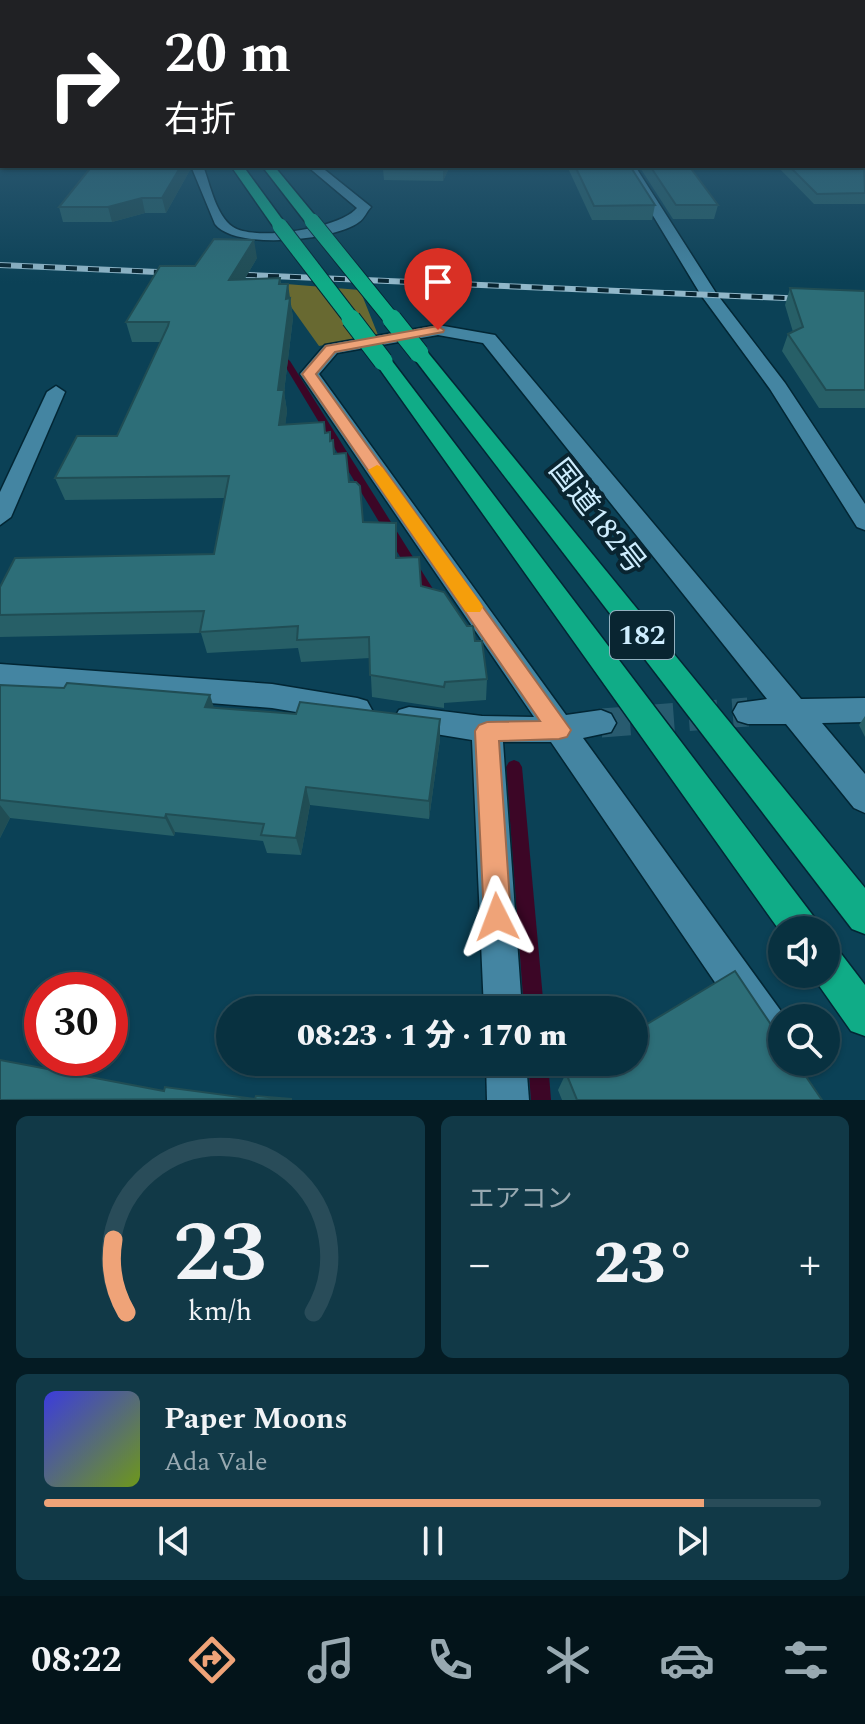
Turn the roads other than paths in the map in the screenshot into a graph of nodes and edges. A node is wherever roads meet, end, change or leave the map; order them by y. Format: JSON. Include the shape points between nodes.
{"nodes":[{"id":1,"x":203,"y":180,"type":"edge"},
{"id":2,"x":247,"y":180,"type":"edge"},
{"id":3,"x":279,"y":180,"type":"edge"},
{"id":4,"x":331,"y":180,"type":"edge"},
{"id":5,"x":638,"y":180,"type":"edge"},
{"id":6,"x":56,"y":392,"type":"dead end"},
{"id":7,"x":0,"y":517,"type":"edge"},
{"id":8,"x":865,"y":522,"type":"edge"},
{"id":9,"x":0,"y":675,"type":"edge"},
{"id":10,"x":865,"y":710,"type":"edge"},
{"id":11,"x":748,"y":712,"type":"tunnel mouth"},
{"id":12,"x":795,"y":713,"type":"junction"},
{"id":13,"x":601,"y":723,"type":"tunnel mouth"},
{"id":14,"x":559,"y":730,"type":"junction"},
{"id":15,"x":487,"y":731,"type":"junction"},
{"id":16,"x":865,"y":798,"type":"edge"},
{"id":17,"x":791,"y":916,"type":"edge"},
{"id":18,"x":865,"y":916,"type":"edge"},
{"id":19,"x":840,"y":983,"type":"edge"},
{"id":20,"x":502,"y":996,"type":"edge"},
{"id":21,"x":865,"y":1017,"type":"edge"},
{"id":22,"x":768,"y":1027,"type":"edge"},
{"id":23,"x":507,"y":1076,"type":"edge"},
{"id":24,"x":508,"y":1100,"type":"edge"}],
"edges":[{"from":1,"to":4,"type":"street","via":[[223,227],[238,236],[271,237],[354,220],[364,207]]},
{"from":2,"to":17,"type":"highway","number":"182","bridge":true},
{"from":3,"to":18,"type":"highway","name":"国道182号","number":"182","bridge":true},
{"from":5,"to":8,"type":"street","via":[[709,295],[778,387]]},
{"from":6,"to":7,"type":"street"},
{"from":9,"to":15,"type":"street","via":[[272,696]]},
{"from":10,"to":12,"type":"street"},
{"from":11,"to":12,"type":"street"},
{"from":12,"to":14,"type":"street","via":[[489,339],[438,330],[331,349],[309,374]]},
{"from":12,"to":16,"type":"street"},
{"from":13,"to":14,"type":"street"},
{"from":14,"to":15,"type":"street"},
{"from":14,"to":22,"type":"street"},
{"from":15,"to":20,"type":"street"},
{"from":19,"to":21,"type":"highway"},
{"from":23,"to":24,"type":"street"}]}
